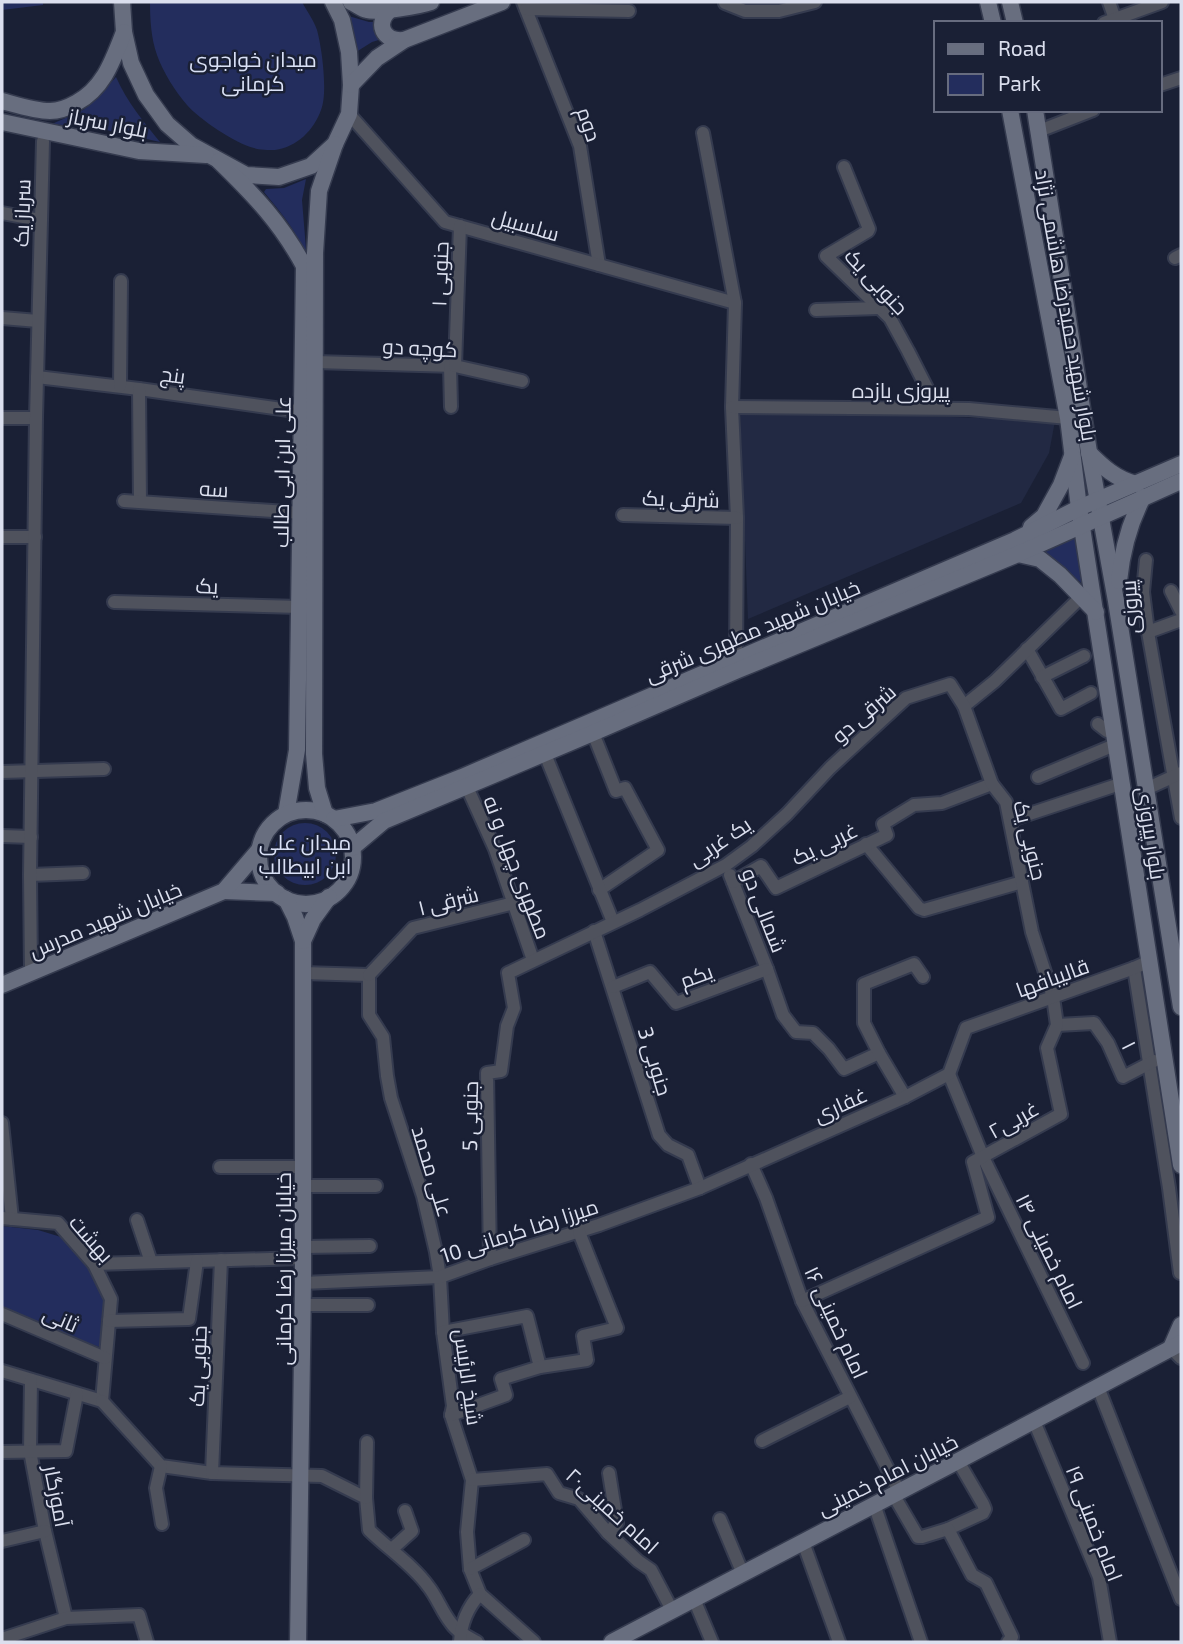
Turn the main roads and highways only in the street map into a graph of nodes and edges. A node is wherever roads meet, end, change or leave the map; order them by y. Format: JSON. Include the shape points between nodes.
{"nodes":[{"id":1,"x":122,"y":2,"type":"edge"},
{"id":2,"x":333,"y":2,"type":"edge"},
{"id":3,"x":351,"y":2,"type":"edge"},
{"id":4,"x":431,"y":2,"type":"edge"},
{"id":5,"x":502,"y":2,"type":"edge"},
{"id":6,"x":988,"y":2,"type":"edge"},
{"id":7,"x":1010,"y":2,"type":"edge"},
{"id":8,"x":391,"y":9,"type":"junction"},
{"id":9,"x":993,"y":21,"type":"edge"},
{"id":10,"x":1015,"y":21,"type":"edge"},
{"id":11,"x":124,"y":32,"type":"junction"},
{"id":12,"x":404,"y":40,"type":"junction"},
{"id":13,"x":351,"y":85,"type":"junction"},
{"id":14,"x":2,"y":102,"type":"edge"},
{"id":15,"x":1010,"y":112,"type":"edge"},
{"id":16,"x":1035,"y":112,"type":"edge"},
{"id":17,"x":2,"y":122,"type":"edge"},
{"id":18,"x":335,"y":144,"type":"junction"},
{"id":19,"x":214,"y":158,"type":"junction"},
{"id":20,"x":1081,"y":453,"type":"junction"},
{"id":21,"x":1181,"y":464,"type":"edge"},
{"id":22,"x":1181,"y":481,"type":"edge"},
{"id":23,"x":1140,"y":491,"type":"junction"},
{"id":24,"x":1079,"y":508,"type":"junction"},
{"id":25,"x":1100,"y":508,"type":"junction"},
{"id":26,"x":1082,"y":526,"type":"junction"},
{"id":27,"x":1017,"y":547,"type":"junction"},
{"id":28,"x":1117,"y":608,"type":"junction"},
{"id":29,"x":1097,"y":616,"type":"junction"},
{"id":30,"x":286,"y":814,"type":"junction"},
{"id":31,"x":330,"y":817,"type":"junction"},
{"id":32,"x":352,"y":848,"type":"junction"},
{"id":33,"x":259,"y":850,"type":"junction"},
{"id":34,"x":224,"y":891,"type":"junction"},
{"id":35,"x":281,"y":896,"type":"junction"},
{"id":36,"x":329,"y":897,"type":"junction"},
{"id":37,"x":303,"y":941,"type":"junction"},
{"id":38,"x":1177,"y":957,"type":"edge"},
{"id":39,"x":2,"y":985,"type":"edge"},
{"id":40,"x":1181,"y":1007,"type":"edge"},
{"id":41,"x":1181,"y":1166,"type":"edge"},
{"id":42,"x":1181,"y":1325,"type":"edge"},
{"id":43,"x":1178,"y":1349,"type":"edge"},
{"id":44,"x":298,"y":1642,"type":"edge"},
{"id":45,"x":612,"y":1642,"type":"edge"}],
"edges":[{"from":1,"to":11,"type":"main road"},
{"from":2,"to":13,"type":"main road","via":[[347,41]]},
{"from":3,"to":8,"type":"main road","via":[[367,10]]},
{"from":4,"to":8,"type":"main road"},
{"from":5,"to":12,"type":"main road"},
{"from":6,"to":9,"type":"main road"},
{"from":7,"to":10,"type":"main road"},
{"from":8,"to":12,"type":"main road","via":[[382,22],[383,30],[388,37]]},
{"from":11,"to":14,"type":"main road","name":"بلوار سرباز","via":[[104,78],[69,107],[49,111]]},
{"from":11,"to":19,"type":"main road","via":[[131,63],[146,95],[167,124]]},
{"from":12,"to":13,"type":"main road","via":[[377,58]]},
{"from":13,"to":18,"type":"main road","via":[[349,114]]},
{"from":15,"to":20,"type":"main road","name":"بلوار شهید حمیدرضا هاشمی نژاد","via":[[1068,418]]},
{"from":16,"to":20,"type":"main road","name":"بلوار شهید حمیدرضا هاشمی نژاد"},
{"from":17,"to":19,"type":"main road","name":"بلوار سرباز","via":[[139,151]]},
{"from":18,"to":19,"type":"main road","via":[[311,166],[279,177],[246,175]]},
{"from":18,"to":31,"type":"main road","name":"علی ابن ابی طالب","via":[[319,191],[315,362],[314,754],[317,788]]},
{"from":19,"to":30,"type":"main road","name":"علی ابن ابی طالب","via":[[258,200],[304,266],[297,750]]},
{"from":20,"to":23,"type":"main road"},
{"from":20,"to":24,"type":"main road","name":"بلوار شهید حمیدرضا هاشمی نژاد"},
{"from":20,"to":25,"type":"main road","name":"بلوار شهید حمیدرضا هاشمی نژاد"},
{"from":20,"to":27,"type":"main road","via":[[1044,516]]},
{"from":21,"to":23,"type":"main road","name":"خیابان شهید مطهری شرقی"},
{"from":22,"to":23,"type":"main road","name":"خیابان شهید مطهری شرقی"},
{"from":23,"to":25,"type":"main road","name":"خیابان شهید مطهری شرقی"},
{"from":23,"to":28,"type":"main road","via":[[1124,548]]},
{"from":24,"to":25,"type":"main road","name":"خیابان شهید مطهری شرقی"},
{"from":24,"to":26,"type":"main road","name":"بلوار پیروزی"},
{"from":24,"to":27,"type":"main road","name":"خیابان شهید مطهری شرقی"},
{"from":25,"to":26,"type":"main road","name":"خیابان شهید مطهری شرقی"},
{"from":25,"to":28,"type":"main road","name":"بلوار پیروزی"},
{"from":26,"to":27,"type":"main road","name":"خیابان شهید مطهری شرقی"},
{"from":26,"to":29,"type":"main road","name":"بلوار پیروزی"},
{"from":27,"to":29,"type":"main road","via":[[1060,575]]},
{"from":27,"to":31,"type":"main road","name":"خیابان شهید مطهری شرقی","via":[[736,659],[389,806]]},
{"from":27,"to":32,"type":"main road","name":"خیابان شهید مطهری شرقی","via":[[384,821]]},
{"from":28,"to":29,"type":"main road"},
{"from":28,"to":38,"type":"main road","name":"بلوار پیروزی"},
{"from":29,"to":41,"type":"main road","name":"بلوار پیروزی","via":[[1150,961],[1157,1060]]},
{"from":30,"to":31,"type":"main road","via":[[312,810]]},
{"from":30,"to":33,"type":"main road","via":[[271,825]]},
{"from":31,"to":32,"type":"main road","via":[[345,832]]},
{"from":32,"to":36,"type":"main road","via":[[350,872],[342,887]]},
{"from":33,"to":34,"type":"main road","name":"خیابان شهید مدرس"},
{"from":33,"to":35,"type":"main road","via":[[261,870]]},
{"from":34,"to":35,"type":"main road","name":"خیابان شهید مدرس"},
{"from":34,"to":39,"type":"main road","name":"خیابان شهید مدرس"},
{"from":35,"to":36,"type":"main road","via":[[308,903]]},
{"from":35,"to":37,"type":"main road","name":"خیابان میرزا رضا کرمانی"},
{"from":36,"to":37,"type":"main road"},
{"from":37,"to":44,"type":"main road","name":"خیابان میرزا رضا کرمانی"},
{"from":38,"to":40,"type":"main road","name":"بلوار پیروزی"},
{"from":42,"to":43,"type":"main road"},
{"from":43,"to":45,"type":"main road","name":"خیابان امام خمینی"}]}
